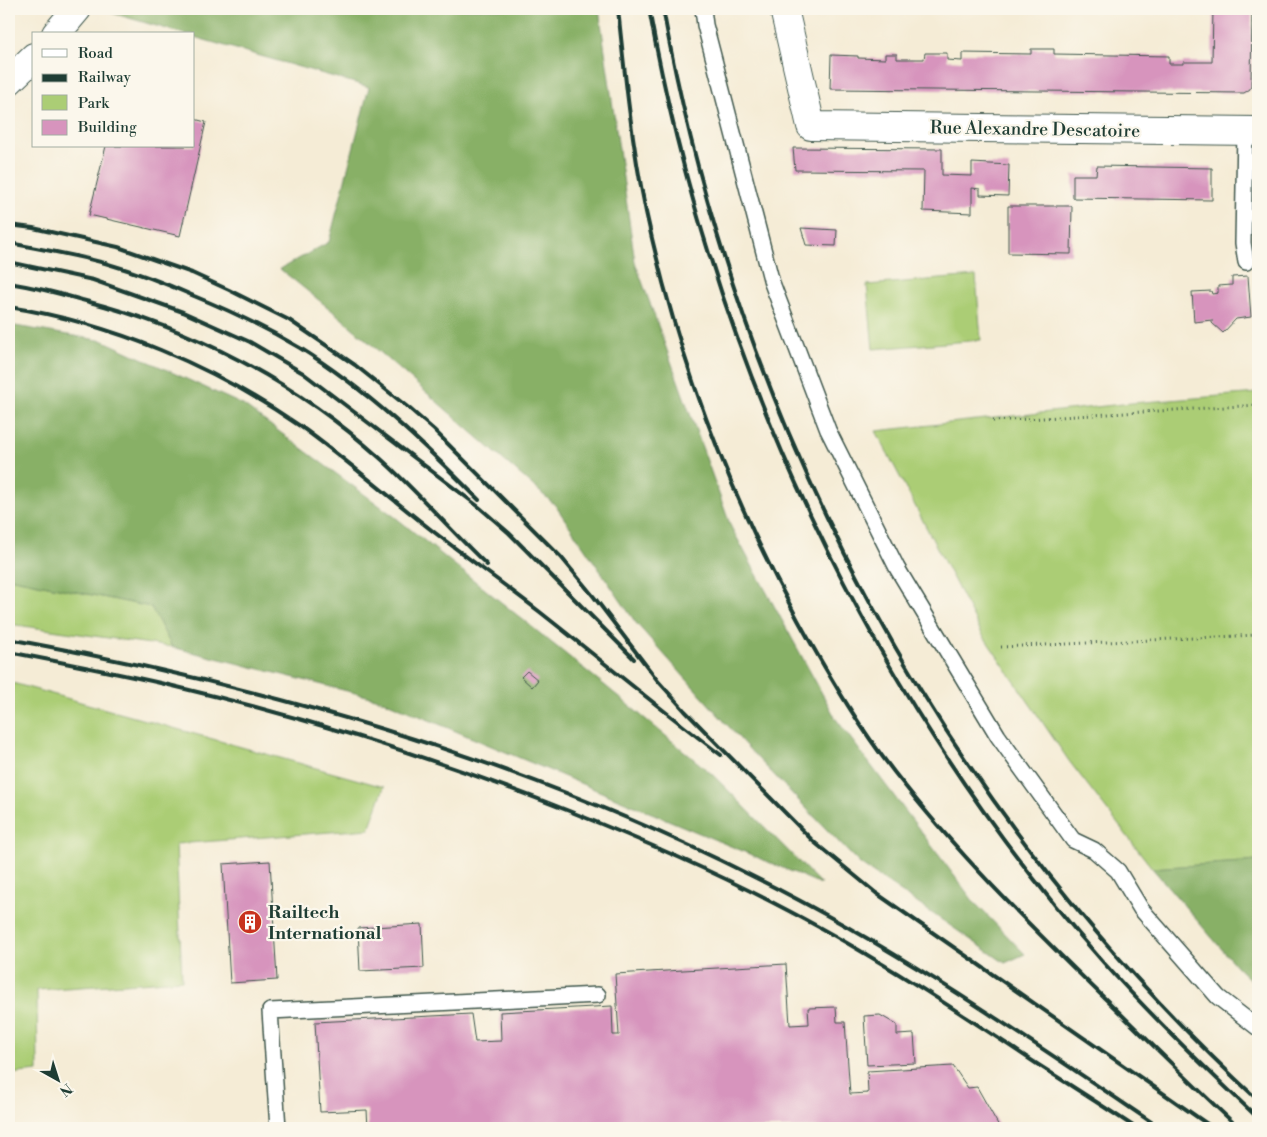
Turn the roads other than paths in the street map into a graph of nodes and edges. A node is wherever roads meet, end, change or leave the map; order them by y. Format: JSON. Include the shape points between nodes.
{"nodes":[{"id":1,"x":77,"y":9,"type":"edge"},
{"id":2,"x":703,"y":9,"type":"edge"},
{"id":3,"x":784,"y":9,"type":"edge"},
{"id":4,"x":58,"y":32,"type":"edge"},
{"id":5,"x":32,"y":59,"type":"edge"},
{"id":6,"x":9,"y":81,"type":"edge"},
{"id":7,"x":1251,"y":131,"type":"edge"},
{"id":8,"x":1246,"y":262,"type":"dead end"},
{"id":9,"x":598,"y":995,"type":"dead end"},
{"id":10,"x":1258,"y":1028,"type":"edge"},
{"id":11,"x":278,"y":1128,"type":"edge"}],
"edges":[{"from":1,"to":4,"type":"street"},
{"from":2,"to":10,"type":"lane","via":[[772,283],[828,430],[897,568],[998,736],[1073,840],[1094,850],[1118,871],[1141,909],[1218,997]]},
{"from":3,"to":7,"type":"street","name":"Rue Alexandre Descatoire","via":[[811,126]]},
{"from":5,"to":6,"type":"street"},
{"from":7,"to":8,"type":"lane","via":[[1243,243]]},
{"from":9,"to":11,"type":"lane","via":[[270,1011]]}]}
